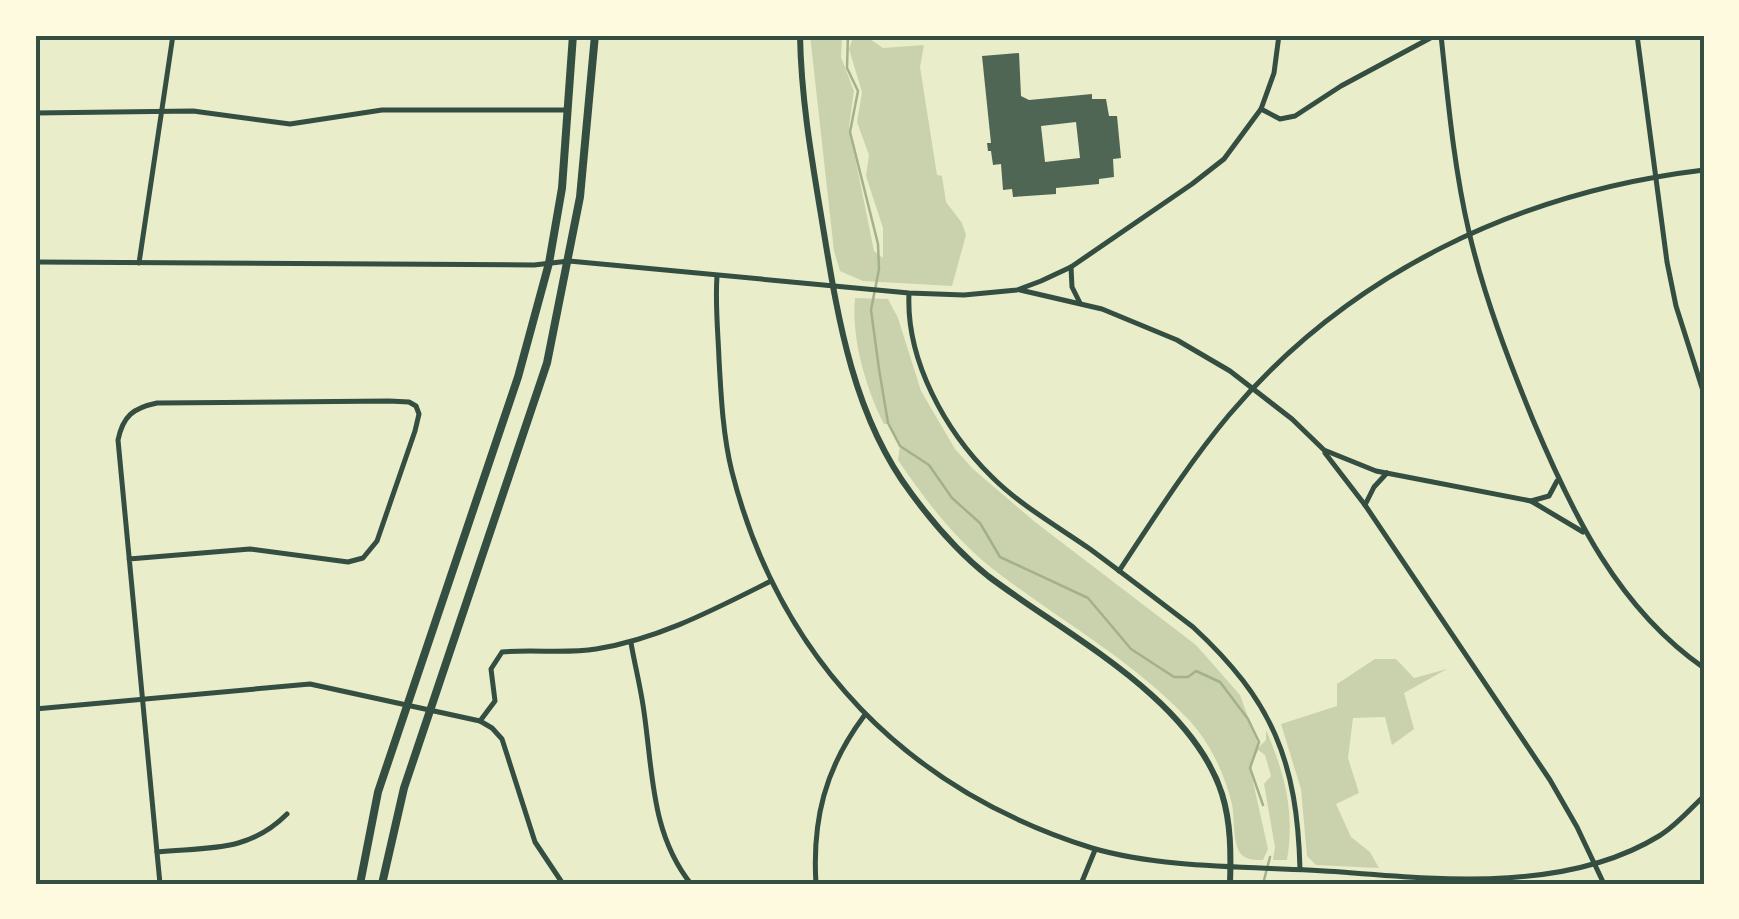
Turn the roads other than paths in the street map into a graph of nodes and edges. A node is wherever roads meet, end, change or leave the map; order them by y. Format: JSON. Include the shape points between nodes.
{"nodes":[{"id":1,"x":173,"y":35,"type":"edge"},
{"id":2,"x":573,"y":35,"type":"edge"},
{"id":3,"x":595,"y":35,"type":"edge"},
{"id":4,"x":800,"y":35,"type":"edge"},
{"id":5,"x":1279,"y":35,"type":"edge"},
{"id":6,"x":1439,"y":35,"type":"edge"},
{"id":7,"x":1636,"y":35,"type":"edge"},
{"id":8,"x":568,"y":110,"type":"junction"},
{"id":9,"x":1261,"y":110,"type":"junction"},
{"id":10,"x":35,"y":113,"type":"edge"},
{"id":11,"x":162,"y":113,"type":"junction"},
{"id":12,"x":1704,"y":170,"type":"edge"},
{"id":13,"x":1658,"y":176,"type":"junction"},
{"id":14,"x":1469,"y":232,"type":"junction"},
{"id":15,"x":569,"y":261,"type":"junction"},
{"id":16,"x":35,"y":262,"type":"edge"},
{"id":17,"x":549,"y":263,"type":"junction"},
{"id":18,"x":139,"y":264,"type":"junction"},
{"id":19,"x":1071,"y":267,"type":"junction"},
{"id":20,"x":717,"y":276,"type":"junction"},
{"id":21,"x":832,"y":285,"type":"junction"},
{"id":22,"x":1017,"y":290,"type":"junction"},
{"id":23,"x":909,"y":293,"type":"junction"},
{"id":24,"x":1080,"y":303,"type":"junction"},
{"id":25,"x":1254,"y":389,"type":"junction"},
{"id":26,"x":1704,"y":394,"type":"edge"},
{"id":27,"x":1324,"y":450,"type":"junction"},
{"id":28,"x":1387,"y":473,"type":"junction"},
{"id":29,"x":1558,"y":479,"type":"junction"},
{"id":30,"x":1531,"y":501,"type":"junction"},
{"id":31,"x":1366,"y":506,"type":"junction"},
{"id":32,"x":1586,"y":533,"type":"junction"},
{"id":33,"x":130,"y":559,"type":"junction"},
{"id":34,"x":1119,"y":571,"type":"junction"},
{"id":35,"x":771,"y":581,"type":"junction"},
{"id":36,"x":630,"y":642,"type":"junction"},
{"id":37,"x":1704,"y":668,"type":"edge"},
{"id":38,"x":142,"y":698,"type":"junction"},
{"id":39,"x":408,"y":706,"type":"junction"},
{"id":40,"x":35,"y":709,"type":"edge"},
{"id":41,"x":429,"y":710,"type":"junction"},
{"id":42,"x":864,"y":716,"type":"junction"},
{"id":43,"x":480,"y":722,"type":"junction"},
{"id":44,"x":1704,"y":796,"type":"edge"},
{"id":45,"x":287,"y":814,"type":"dead end"},
{"id":46,"x":1095,"y":848,"type":"junction"},
{"id":47,"x":157,"y":852,"type":"junction"},
{"id":48,"x":1597,"y":864,"type":"junction"},
{"id":49,"x":1230,"y":866,"type":"junction"},
{"id":50,"x":1300,"y":869,"type":"junction"},
{"id":51,"x":1416,"y":881,"type":"edge"},
{"id":52,"x":160,"y":884,"type":"edge"},
{"id":53,"x":360,"y":884,"type":"edge"},
{"id":54,"x":382,"y":884,"type":"edge"},
{"id":55,"x":563,"y":884,"type":"edge"},
{"id":56,"x":691,"y":884,"type":"edge"},
{"id":57,"x":816,"y":884,"type":"edge"},
{"id":58,"x":1081,"y":884,"type":"edge"},
{"id":59,"x":1230,"y":884,"type":"edge"},
{"id":60,"x":1604,"y":884,"type":"edge"}],
"edges":[{"from":1,"to":11,"type":"street"},
{"from":2,"to":8,"type":"main road"},
{"from":3,"to":15,"type":"main road"},
{"from":4,"to":21,"type":"street","via":[[800,83]]},
{"from":5,"to":9,"type":"street"},
{"from":6,"to":9,"type":"street","via":[[1295,116],[1280,119]]},
{"from":6,"to":14,"type":"street"},
{"from":7,"to":13,"type":"street"},
{"from":8,"to":11,"type":"street","via":[[382,110],[290,124]]},
{"from":8,"to":17,"type":"main road"},
{"from":9,"to":19,"type":"street","via":[[1206,175]]},
{"from":10,"to":11,"type":"street"},
{"from":11,"to":18,"type":"street"},
{"from":12,"to":13,"type":"street"},
{"from":13,"to":14,"type":"street","via":[[1552,201]]},
{"from":13,"to":26,"type":"street","via":[[1676,306]]},
{"from":14,"to":25,"type":"street","via":[[1358,298]]},
{"from":14,"to":29,"type":"street","via":[[1507,358]]},
{"from":15,"to":17,"type":"street"},
{"from":15,"to":20,"type":"street"},
{"from":15,"to":41,"type":"main road","via":[[547,364]]},
{"from":16,"to":18,"type":"street"},
{"from":17,"to":18,"type":"street"},
{"from":17,"to":39,"type":"main road","via":[[518,377]]},
{"from":19,"to":22,"type":"street"},
{"from":19,"to":24,"type":"street"},
{"from":20,"to":21,"type":"street"},
{"from":20,"to":35,"type":"street","via":[[731,469]]},
{"from":21,"to":23,"type":"street"},
{"from":21,"to":49,"type":"street","via":[[862,401],[909,491],[984,573],[1180,719],[1222,792]]},
{"from":22,"to":23,"type":"street"},
{"from":22,"to":24,"type":"street"},
{"from":23,"to":34,"type":"street","via":[[921,364],[958,438],[1002,486]]},
{"from":24,"to":25,"type":"street","via":[[1178,340]]},
{"from":25,"to":27,"type":"street"},
{"from":25,"to":34,"type":"street","via":[[1198,454]]},
{"from":27,"to":28,"type":"street"},
{"from":27,"to":31,"type":"street"},
{"from":28,"to":30,"type":"street"},
{"from":28,"to":31,"type":"street"},
{"from":29,"to":30,"type":"street","via":[[1549,496]]},
{"from":29,"to":32,"type":"street"},
{"from":30,"to":32,"type":"street"},
{"from":31,"to":48,"type":"street","via":[[1550,780]]},
{"from":32,"to":37,"type":"street","via":[[1632,602]]},
{"from":33,"to":33,"type":"street","via":[[118,440],[122,424],[139,407],[416,406],[415,431],[377,541],[364,558],[348,562],[250,549]]},
{"from":33,"to":38,"type":"street"},
{"from":34,"to":50,"type":"street","via":[[1224,656],[1262,705],[1288,766]]},
{"from":35,"to":36,"type":"street"},
{"from":35,"to":42,"type":"street","via":[[813,652]]},
{"from":36,"to":43,"type":"street","via":[[574,652],[502,652],[491,670],[495,700]]},
{"from":36,"to":56,"type":"street","via":[[657,816]]},
{"from":38,"to":39,"type":"street","via":[[310,684]]},
{"from":38,"to":40,"type":"street"},
{"from":38,"to":47,"type":"street"},
{"from":39,"to":41,"type":"street"},
{"from":39,"to":53,"type":"main road","via":[[378,792]]},
{"from":41,"to":43,"type":"street"},
{"from":41,"to":54,"type":"main road"},
{"from":42,"to":46,"type":"street","via":[[974,797]]},
{"from":42,"to":57,"type":"street","via":[[833,764],[819,805]]},
{"from":43,"to":55,"type":"street","via":[[502,739],[535,842]]},
{"from":44,"to":48,"type":"street","via":[[1662,835]]},
{"from":45,"to":47,"type":"street","via":[[254,840]]},
{"from":46,"to":49,"type":"street"},
{"from":46,"to":58,"type":"street"},
{"from":47,"to":52,"type":"street"},
{"from":48,"to":51,"type":"street","via":[[1509,878]]},
{"from":48,"to":60,"type":"street"},
{"from":49,"to":50,"type":"street"},
{"from":49,"to":59,"type":"street"},
{"from":50,"to":51,"type":"street"}]}
